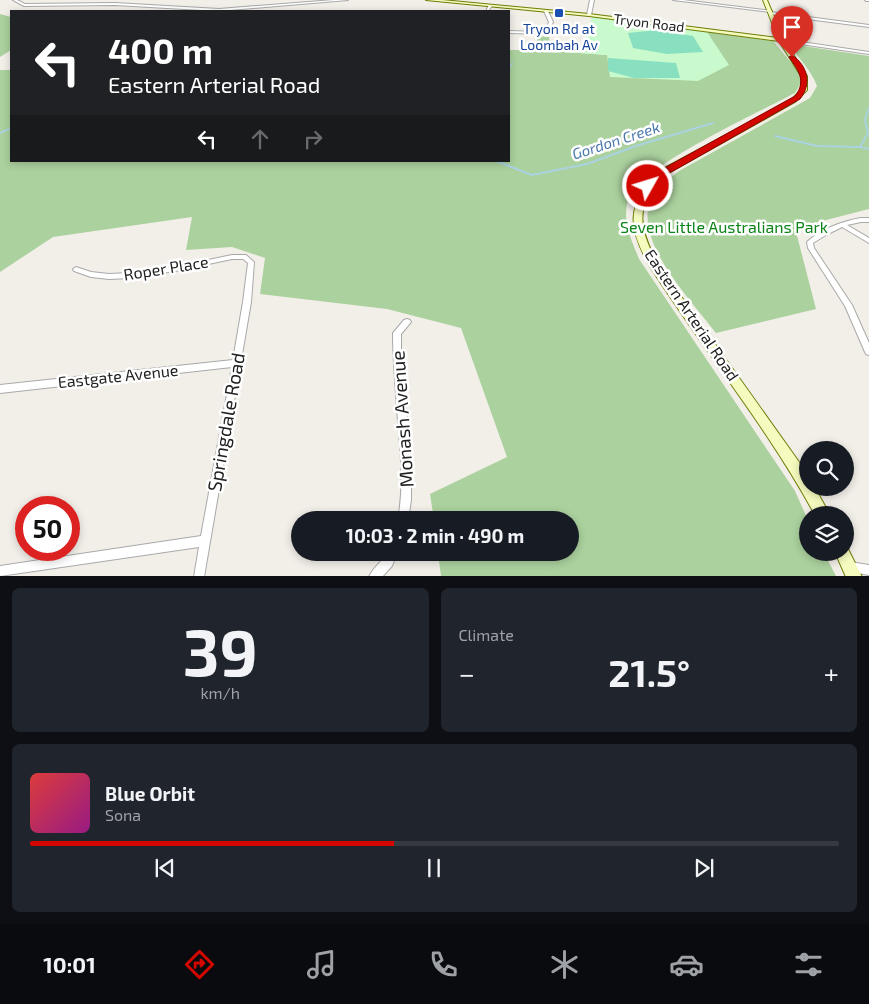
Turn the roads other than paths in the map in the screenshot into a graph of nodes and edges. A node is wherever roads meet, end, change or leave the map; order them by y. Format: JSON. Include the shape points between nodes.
{"nodes":[{"id":1,"x":15,"y":0,"type":"edge"},
{"id":2,"x":72,"y":0,"type":"edge"},
{"id":3,"x":346,"y":0,"type":"edge"},
{"id":4,"x":428,"y":0,"type":"edge"},
{"id":5,"x":592,"y":0,"type":"edge"},
{"id":6,"x":675,"y":0,"type":"edge"},
{"id":7,"x":765,"y":0,"type":"edge"},
{"id":8,"x":62,"y":6,"type":"junction"},
{"id":9,"x":490,"y":6,"type":"junction"},
{"id":10,"x":183,"y":8,"type":"junction"},
{"id":11,"x":180,"y":10,"type":"edge"},
{"id":12,"x":488,"y":10,"type":"edge"},
{"id":13,"x":546,"y":11,"type":"junction"},
{"id":14,"x":770,"y":12,"type":"junction"},
{"id":15,"x":589,"y":15,"type":"junction"},
{"id":16,"x":869,"y":26,"type":"edge"},
{"id":17,"x":510,"y":32,"type":"edge"},
{"id":18,"x":781,"y":40,"type":"junction"},
{"id":19,"x":869,"y":53,"type":"edge"},
{"id":20,"x":869,"y":220,"type":"edge"},
{"id":21,"x":843,"y":225,"type":"junction"},
{"id":22,"x":869,"y":241,"type":"edge"},
{"id":23,"x":251,"y":268,"type":"joint"},
{"id":24,"x":76,"y":269,"type":"dead end"},
{"id":25,"x":407,"y":322,"type":"dead end"},
{"id":26,"x":869,"y":352,"type":"edge"},
{"id":27,"x":236,"y":363,"type":"junction"},
{"id":28,"x":0,"y":390,"type":"edge"},
{"id":29,"x":799,"y":474,"type":"edge"},
{"id":30,"x":405,"y":511,"type":"edge"},
{"id":31,"x":206,"y":541,"type":"junction"},
{"id":32,"x":388,"y":561,"type":"edge"},
{"id":33,"x":869,"y":570,"type":"edge"},
{"id":34,"x":0,"y":571,"type":"edge"},
{"id":35,"x":852,"y":572,"type":"edge"},
{"id":36,"x":199,"y":576,"type":"edge"},
{"id":37,"x":374,"y":576,"type":"edge"}],
"edges":[{"from":1,"to":8,"type":"street","via":[[24,5]]},
{"from":2,"to":8,"type":"street"},
{"from":3,"to":10,"type":"street","via":[[219,10]]},
{"from":4,"to":9,"type":"main road","name":"Tryon Road"},
{"from":5,"to":15,"type":"street"},
{"from":6,"to":14,"type":"street"},
{"from":7,"to":14,"type":"main road"},
{"from":8,"to":10,"type":"street","via":[[115,4]]},
{"from":9,"to":12,"type":"street"},
{"from":9,"to":13,"type":"main road","name":"Tryon Road"},
{"from":10,"to":11,"type":"street"},
{"from":13,"to":15,"type":"main road","name":"Tryon Road"},
{"from":13,"to":17,"type":"street","via":[[552,22],[546,33]]},
{"from":14,"to":16,"type":"street"},
{"from":14,"to":18,"type":"main road"},
{"from":15,"to":18,"type":"main road","name":"Tryon Road"},
{"from":18,"to":19,"type":"street","name":"Tryon Road"},
{"from":18,"to":29,"type":"main road","name":"Eastern Arterial Road","via":[[804,76],[805,86],[801,93],[793,101],[662,173],[641,198],[638,231],[667,284]]},
{"from":20,"to":21,"type":"street"},
{"from":21,"to":22,"type":"street"},
{"from":21,"to":26,"type":"street","via":[[810,242],[811,248],[848,305]]},
{"from":23,"to":24,"type":"street","name":"Roper Place","via":[[248,259],[238,256],[136,275],[91,276]]},
{"from":23,"to":27,"type":"street","name":"Springdale Road"},
{"from":25,"to":30,"type":"street","name":"Monash Avenue","via":[[397,333],[396,357],[405,435]]},
{"from":27,"to":28,"type":"street","name":"Eastgate Avenue"},
{"from":27,"to":31,"type":"street","name":"Springdale Road"},
{"from":31,"to":34,"type":"street"},
{"from":31,"to":36,"type":"street","name":"Springdale Road"},
{"from":32,"to":37,"type":"street"},
{"from":33,"to":35,"type":"street"}]}
